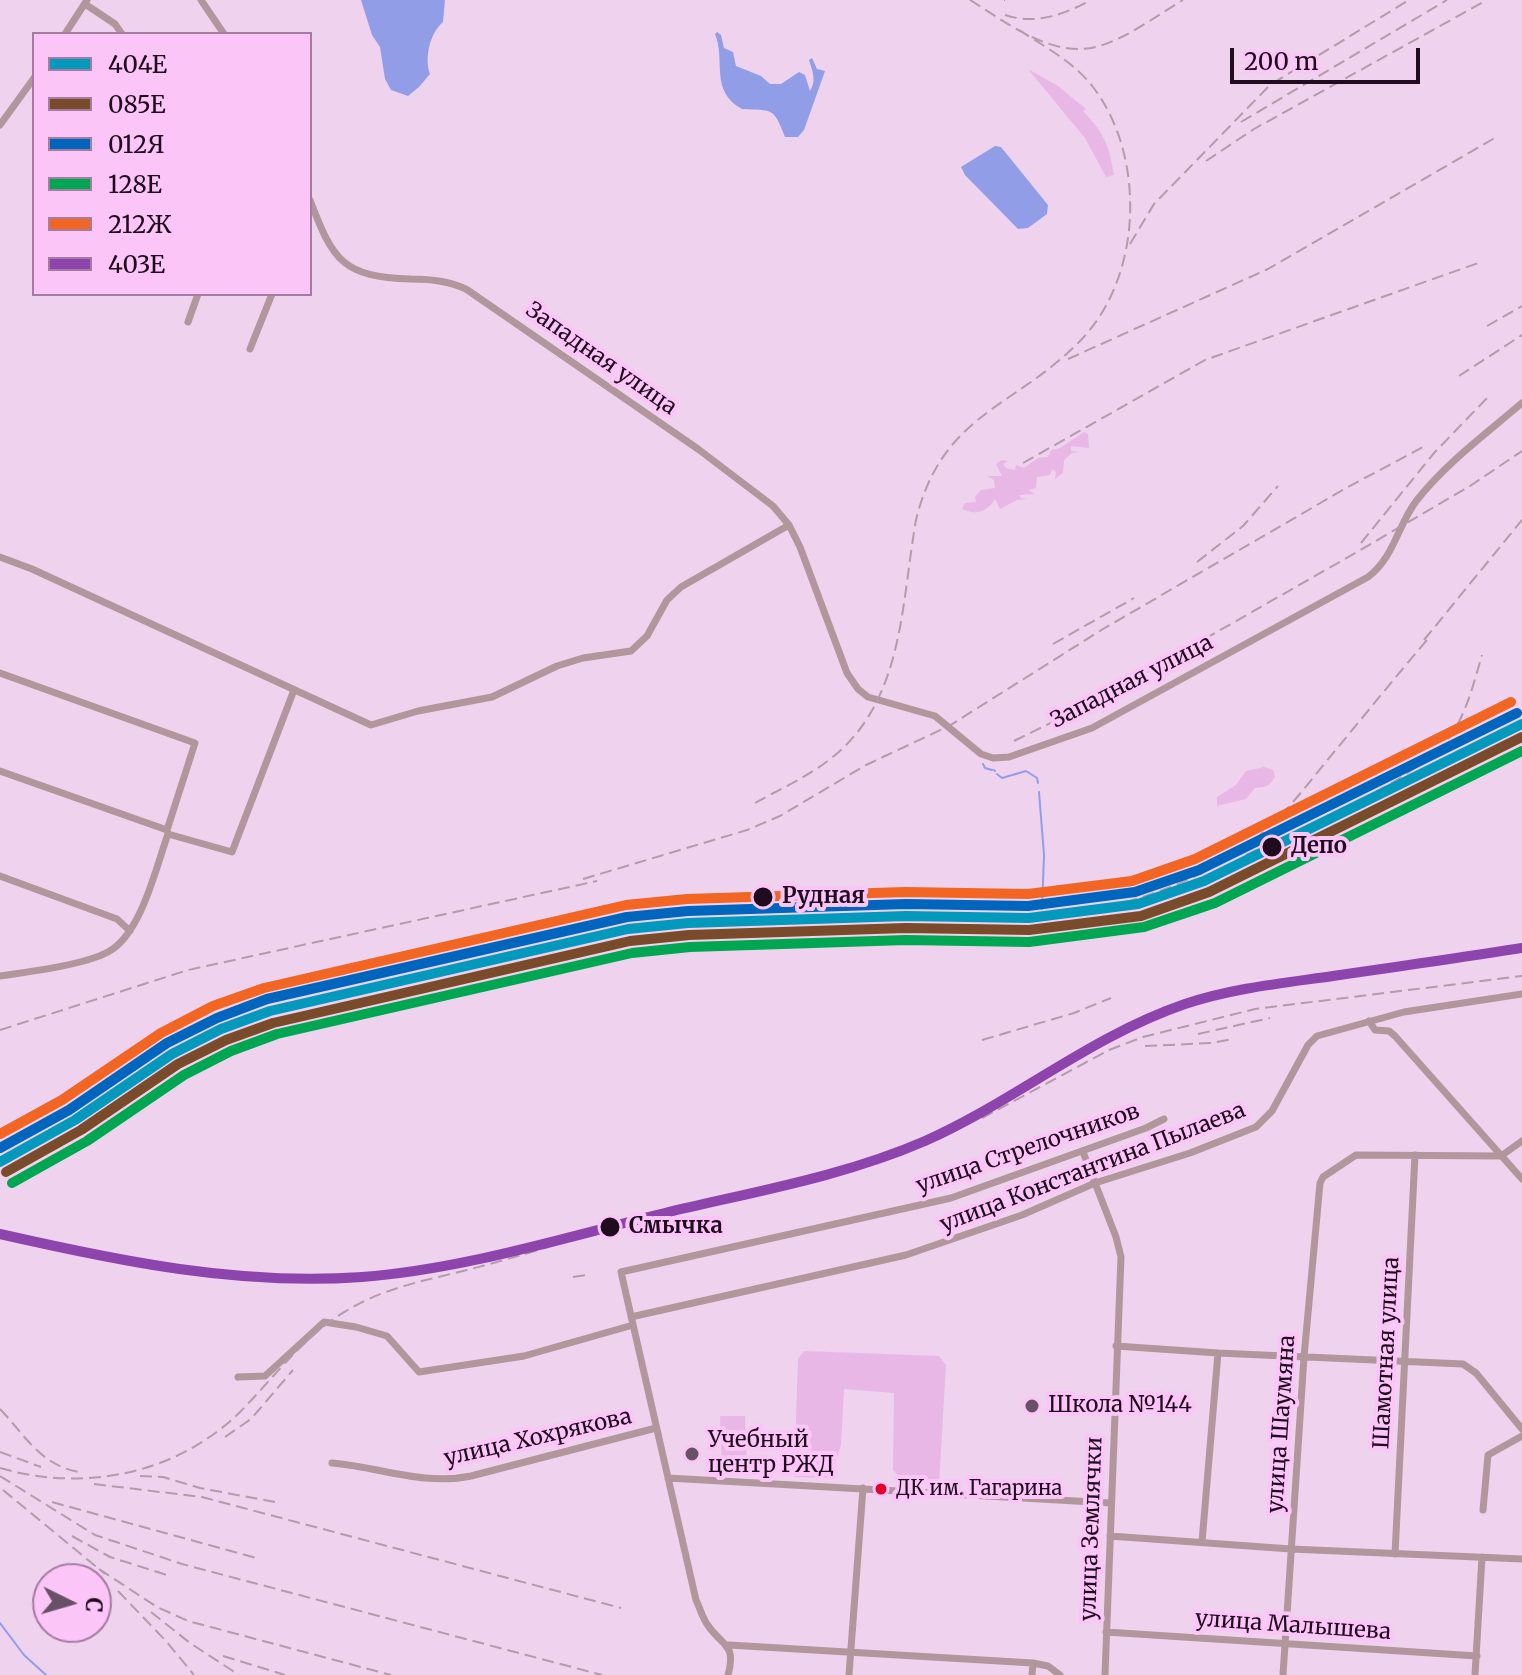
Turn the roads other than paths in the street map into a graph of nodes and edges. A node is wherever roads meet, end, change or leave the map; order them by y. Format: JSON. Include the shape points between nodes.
{"nodes":[{"id":1,"x":201,"y":0,"type":"edge"},
{"id":2,"x":86,"y":2,"type":"edge"},
{"id":3,"x":66,"y":32,"type":"edge"},
{"id":4,"x":121,"y":32,"type":"edge"},
{"id":5,"x":223,"y":32,"type":"edge"},
{"id":6,"x":32,"y":81,"type":"edge"},
{"id":7,"x":0,"y":125,"type":"edge"},
{"id":8,"x":312,"y":205,"type":"edge"},
{"id":9,"x":319,"y":222,"type":"junction"},
{"id":10,"x":312,"y":227,"type":"edge"},
{"id":11,"x":197,"y":296,"type":"edge"},
{"id":12,"x":271,"y":296,"type":"edge"},
{"id":13,"x":188,"y":322,"type":"dead end"},
{"id":14,"x":250,"y":349,"type":"dead end"},
{"id":15,"x":1522,"y":403,"type":"edge"},
{"id":16,"x":789,"y":525,"type":"junction"},
{"id":17,"x":0,"y":557,"type":"edge"},
{"id":18,"x":0,"y":673,"type":"edge"},
{"id":19,"x":294,"y":690,"type":"junction"},
{"id":20,"x":0,"y":771,"type":"edge"},
{"id":21,"x":167,"y":832,"type":"junction"},
{"id":22,"x":0,"y":876,"type":"edge"},
{"id":23,"x":130,"y":931,"type":"junction"},
{"id":24,"x":0,"y":976,"type":"edge"},
{"id":25,"x":1522,"y":994,"type":"edge"},
{"id":26,"x":1369,"y":1021,"type":"junction"},
{"id":27,"x":1164,"y":1119,"type":"dead end"},
{"id":28,"x":1522,"y":1141,"type":"edge"},
{"id":29,"x":1083,"y":1152,"type":"junction"},
{"id":30,"x":1415,"y":1155,"type":"junction"},
{"id":31,"x":1501,"y":1156,"type":"junction"},
{"id":32,"x":1522,"y":1179,"type":"edge"},
{"id":33,"x":1095,"y":1183,"type":"junction"},
{"id":34,"x":632,"y":1321,"type":"junction"},
{"id":35,"x":1116,"y":1346,"type":"junction"},
{"id":36,"x":1218,"y":1353,"type":"junction"},
{"id":37,"x":1304,"y":1357,"type":"junction"},
{"id":38,"x":1405,"y":1362,"type":"junction"},
{"id":39,"x":238,"y":1377,"type":"dead end"},
{"id":40,"x":656,"y":1428,"type":"junction"},
{"id":41,"x":1522,"y":1429,"type":"edge"},
{"id":42,"x":1522,"y":1436,"type":"edge"},
{"id":43,"x":332,"y":1463,"type":"dead end"},
{"id":44,"x":668,"y":1478,"type":"junction"},
{"id":45,"x":863,"y":1488,"type":"junction"},
{"id":46,"x":1111,"y":1503,"type":"junction"},
{"id":47,"x":1483,"y":1510,"type":"dead end"},
{"id":48,"x":1110,"y":1536,"type":"junction"},
{"id":49,"x":1202,"y":1542,"type":"junction"},
{"id":50,"x":1291,"y":1549,"type":"junction"},
{"id":51,"x":1395,"y":1554,"type":"junction"},
{"id":52,"x":1482,"y":1557,"type":"junction"},
{"id":53,"x":1522,"y":1559,"type":"edge"},
{"id":54,"x":1106,"y":1632,"type":"junction"},
{"id":55,"x":1286,"y":1643,"type":"junction"},
{"id":56,"x":729,"y":1645,"type":"junction"},
{"id":57,"x":850,"y":1652,"type":"junction"},
{"id":58,"x":1477,"y":1656,"type":"junction"},
{"id":59,"x":1033,"y":1663,"type":"junction"},
{"id":60,"x":728,"y":1675,"type":"edge"},
{"id":61,"x":849,"y":1675,"type":"edge"},
{"id":62,"x":1032,"y":1675,"type":"edge"},
{"id":63,"x":1060,"y":1675,"type":"edge"},
{"id":64,"x":1105,"y":1675,"type":"edge"},
{"id":65,"x":1283,"y":1675,"type":"edge"},
{"id":66,"x":1475,"y":1675,"type":"edge"}],
"edges":[{"from":1,"to":5,"type":"street"},
{"from":2,"to":3,"type":"street"},
{"from":2,"to":4,"type":"street"},
{"from":6,"to":7,"type":"street"},
{"from":8,"to":9,"type":"street","name":"Западная улица"},
{"from":9,"to":10,"type":"street"},
{"from":9,"to":16,"type":"street","name":"Западная улица","via":[[339,258],[356,271],[439,281],[481,298],[698,449],[773,506]]},
{"from":11,"to":13,"type":"street"},
{"from":12,"to":14,"type":"street"},
{"from":15,"to":16,"type":"street","name":"Западная улица","via":[[1417,499],[1385,559],[1368,577],[1106,721],[998,759],[985,756],[935,716],[873,699],[858,689]]},
{"from":16,"to":19,"type":"street","via":[[681,587],[631,651],[583,658],[492,697],[371,725]]},
{"from":17,"to":19,"type":"street"},
{"from":18,"to":21,"type":"street","via":[[195,743]]},
{"from":19,"to":21,"type":"street","via":[[232,852]]},
{"from":20,"to":21,"type":"street"},
{"from":21,"to":23,"type":"street"},
{"from":22,"to":23,"type":"street","via":[[117,919]]},
{"from":23,"to":24,"type":"street","via":[[106,953]]},
{"from":25,"to":26,"type":"street","name":"улица Константина Пылаева"},
{"from":26,"to":31,"type":"street","via":[[1375,1030],[1395,1036]]},
{"from":26,"to":33,"type":"street","name":"улица Константина Пылаева","via":[[1315,1037],[1272,1111],[1256,1127]]},
{"from":27,"to":29,"type":"street","name":"улица Стрелочников"},
{"from":28,"to":31,"type":"street"},
{"from":29,"to":33,"type":"street","name":"улица Землячки"},
{"from":29,"to":34,"type":"street","name":"улица Стрелочников","via":[[951,1198],[621,1272]]},
{"from":30,"to":31,"type":"street"},
{"from":30,"to":37,"type":"street","name":"улица Шаумяна","via":[[1356,1155],[1323,1177]]},
{"from":30,"to":38,"type":"street","name":"Шамотная улица"},
{"from":31,"to":32,"type":"street"},
{"from":33,"to":34,"type":"street","name":"улица Константина Пылаева","via":[[906,1255]]},
{"from":33,"to":35,"type":"street","name":"улица Землячки","via":[[1120,1251]]},
{"from":34,"to":39,"type":"street","name":"улица Константина Пылаева","via":[[524,1356],[419,1372],[387,1336],[321,1323],[265,1376]]},
{"from":34,"to":40,"type":"street"},
{"from":35,"to":36,"type":"street"},
{"from":35,"to":46,"type":"street","name":"улица Землячки"},
{"from":36,"to":37,"type":"street"},
{"from":36,"to":49,"type":"street"},
{"from":37,"to":38,"type":"street"},
{"from":37,"to":50,"type":"street","name":"улица Шаумяна"},
{"from":38,"to":41,"type":"street","via":[[1463,1364]]},
{"from":38,"to":51,"type":"street","name":"Шамотная улица"},
{"from":40,"to":43,"type":"street","name":"улица Хохрякова","via":[[443,1480]]},
{"from":40,"to":44,"type":"street"},
{"from":42,"to":47,"type":"street","via":[[1488,1455]]},
{"from":44,"to":45,"type":"street"},
{"from":44,"to":56,"type":"street","via":[[696,1600],[707,1624]]},
{"from":45,"to":46,"type":"street"},
{"from":45,"to":57,"type":"street"},
{"from":46,"to":48,"type":"street","name":"улица Землячки"},
{"from":48,"to":49,"type":"street"},
{"from":48,"to":54,"type":"street","name":"улица Землячки"},
{"from":49,"to":50,"type":"street"},
{"from":50,"to":51,"type":"street"},
{"from":50,"to":55,"type":"street","name":"улица Шаумяна"},
{"from":51,"to":52,"type":"street"},
{"from":52,"to":53,"type":"street"},
{"from":52,"to":58,"type":"street"},
{"from":54,"to":55,"type":"street","name":"улица Малышева"},
{"from":54,"to":64,"type":"street","name":"улица Землячки"},
{"from":55,"to":58,"type":"street","name":"улица Малышева"},
{"from":55,"to":65,"type":"street","name":"улица Шаумяна"},
{"from":56,"to":57,"type":"street"},
{"from":56,"to":60,"type":"street"},
{"from":57,"to":59,"type":"street"},
{"from":57,"to":61,"type":"street"},
{"from":58,"to":66,"type":"street"},
{"from":59,"to":62,"type":"street"},
{"from":59,"to":63,"type":"street"}]}
